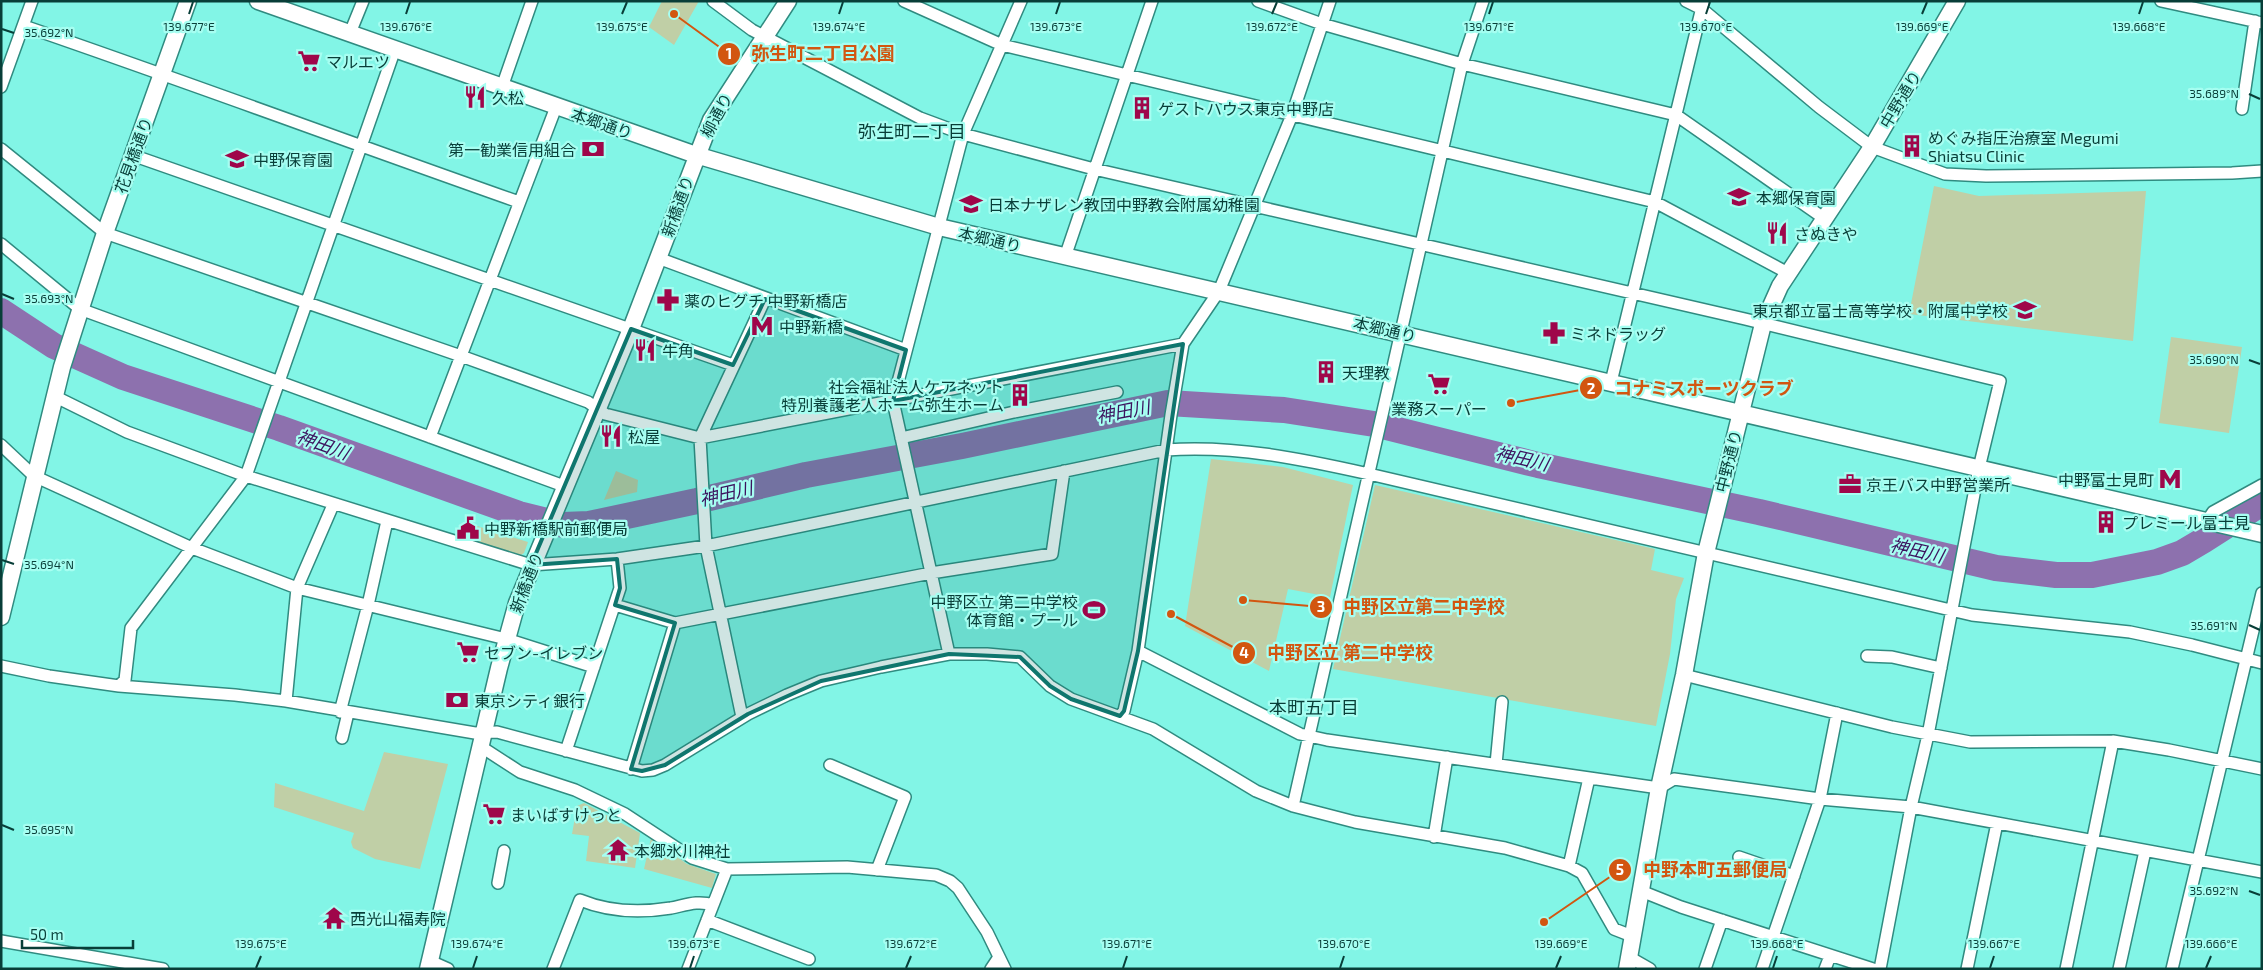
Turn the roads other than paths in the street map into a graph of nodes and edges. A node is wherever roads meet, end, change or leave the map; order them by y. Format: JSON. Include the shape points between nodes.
{"nodes":[{"id":1,"x":32,"y":1,"type":"edge"},
{"id":2,"x":188,"y":1,"type":"edge"},
{"id":3,"x":258,"y":1,"type":"edge"},
{"id":4,"x":363,"y":1,"type":"edge"},
{"id":5,"x":532,"y":1,"type":"edge"},
{"id":6,"x":713,"y":1,"type":"edge"},
{"id":7,"x":788,"y":1,"type":"edge"},
{"id":8,"x":904,"y":1,"type":"edge"},
{"id":9,"x":1021,"y":1,"type":"edge"},
{"id":10,"x":1152,"y":1,"type":"edge"},
{"id":11,"x":1258,"y":1,"type":"edge"},
{"id":12,"x":1330,"y":1,"type":"edge"},
{"id":13,"x":1483,"y":1,"type":"edge"},
{"id":14,"x":1686,"y":1,"type":"edge"},
{"id":15,"x":1957,"y":1,"type":"edge"},
{"id":16,"x":2161,"y":1,"type":"edge"},
{"id":17,"x":1702,"y":5,"type":"edge"},
{"id":18,"x":2259,"y":22,"type":"edge"},
{"id":19,"x":1322,"y":24,"type":"junction"},
{"id":20,"x":24,"y":26,"type":"junction"},
{"id":21,"x":350,"y":33,"type":"junction"},
{"id":22,"x":765,"y":36,"type":"junction"},
{"id":23,"x":1002,"y":45,"type":"junction"},
{"id":24,"x":395,"y":49,"type":"junction"},
{"id":25,"x":1462,"y":64,"type":"junction"},
{"id":26,"x":162,"y":73,"type":"junction"},
{"id":27,"x":1128,"y":75,"type":"junction"},
{"id":28,"x":1,"y":87,"type":"edge"},
{"id":29,"x":502,"y":87,"type":"junction"},
{"id":30,"x":556,"y":107,"type":"junction"},
{"id":31,"x":2242,"y":109,"type":"dead end"},
{"id":32,"x":1292,"y":115,"type":"junction"},
{"id":33,"x":1676,"y":115,"type":"junction"},
{"id":34,"x":964,"y":134,"type":"junction"},
{"id":35,"x":1872,"y":146,"type":"junction"},
{"id":36,"x":362,"y":147,"type":"junction"},
{"id":37,"x":1,"y":149,"type":"edge"},
{"id":38,"x":1443,"y":151,"type":"junction"},
{"id":39,"x":132,"y":155,"type":"junction"},
{"id":40,"x":696,"y":155,"type":"junction"},
{"id":41,"x":1094,"y":169,"type":"junction"},
{"id":42,"x":2262,"y":171,"type":"edge"},
{"id":43,"x":520,"y":202,"type":"junction"},
{"id":44,"x":1655,"y":202,"type":"junction"},
{"id":45,"x":1254,"y":206,"type":"junction"},
{"id":46,"x":1825,"y":219,"type":"junction"},
{"id":47,"x":333,"y":225,"type":"junction"},
{"id":48,"x":939,"y":227,"type":"junction"},
{"id":49,"x":105,"y":233,"type":"junction"},
{"id":50,"x":1,"y":244,"type":"edge"},
{"id":51,"x":1422,"y":244,"type":"junction"},
{"id":52,"x":1065,"y":257,"type":"junction"},
{"id":53,"x":658,"y":258,"type":"junction"},
{"id":54,"x":1788,"y":273,"type":"junction"},
{"id":55,"x":490,"y":280,"type":"junction"},
{"id":56,"x":1219,"y":291,"type":"junction"},
{"id":57,"x":1633,"y":293,"type":"junction"},
{"id":58,"x":766,"y":299,"type":"junction"},
{"id":59,"x":306,"y":302,"type":"junction"},
{"id":60,"x":80,"y":309,"type":"junction"},
{"id":61,"x":1763,"y":324,"type":"junction"},
{"id":62,"x":631,"y":329,"type":"junction"},
{"id":63,"x":1402,"y":333,"type":"junction"},
{"id":64,"x":1183,"y":344,"type":"junction"},
{"id":65,"x":906,"y":350,"type":"junction"},
{"id":66,"x":461,"y":356,"type":"junction"},
{"id":67,"x":733,"y":365,"type":"junction"},
{"id":68,"x":1611,"y":382,"type":"junction"},
{"id":69,"x":278,"y":383,"type":"junction"},
{"id":70,"x":1117,"y":392,"type":"dead end"},
{"id":71,"x":54,"y":396,"type":"junction"},
{"id":72,"x":893,"y":401,"type":"junction"},
{"id":73,"x":598,"y":407,"type":"junction"},
{"id":74,"x":1740,"y":412,"type":"junction"},
{"id":75,"x":430,"y":437,"type":"junction"},
{"id":76,"x":700,"y":438,"type":"junction"},
{"id":77,"x":901,"y":439,"type":"junction"},
{"id":78,"x":1,"y":445,"type":"edge"},
{"id":79,"x":1166,"y":450,"type":"junction"},
{"id":80,"x":1979,"y":468,"type":"junction"},
{"id":81,"x":1064,"y":471,"type":"junction"},
{"id":82,"x":1369,"y":474,"type":"junction"},
{"id":83,"x":34,"y":476,"type":"junction"},
{"id":84,"x":246,"y":476,"type":"junction"},
{"id":85,"x":2262,"y":485,"type":"edge"},
{"id":86,"x":564,"y":486,"type":"junction"},
{"id":87,"x":914,"y":501,"type":"junction"},
{"id":88,"x":333,"y":505,"type":"junction"},
{"id":89,"x":388,"y":521,"type":"junction"},
{"id":90,"x":2208,"y":521,"type":"junction"},
{"id":91,"x":2254,"y":532,"type":"edge"},
{"id":92,"x":706,"y":546,"type":"junction"},
{"id":93,"x":192,"y":548,"type":"junction"},
{"id":94,"x":1706,"y":553,"type":"junction"},
{"id":95,"x":618,"y":559,"type":"junction"},
{"id":96,"x":531,"y":565,"type":"junction"},
{"id":97,"x":931,"y":573,"type":"junction"},
{"id":98,"x":297,"y":588,"type":"junction"},
{"id":99,"x":2262,"y":593,"type":"edge"},
{"id":100,"x":368,"y":605,"type":"junction"},
{"id":101,"x":615,"y":605,"type":"junction"},
{"id":102,"x":1952,"y":610,"type":"junction"},
{"id":103,"x":720,"y":614,"type":"junction"},
{"id":104,"x":1,"y":617,"type":"edge"},
{"id":105,"x":675,"y":623,"type":"junction"},
{"id":106,"x":506,"y":640,"type":"junction"},
{"id":107,"x":1138,"y":651,"type":"junction"},
{"id":108,"x":949,"y":654,"type":"junction"},
{"id":109,"x":1867,"y":656,"type":"dead end"},
{"id":110,"x":2246,"y":660,"type":"junction"},
{"id":111,"x":2262,"y":663,"type":"edge"},
{"id":112,"x":594,"y":667,"type":"junction"},
{"id":113,"x":1941,"y":668,"type":"junction"},
{"id":114,"x":2,"y":670,"type":"edge"},
{"id":115,"x":1684,"y":675,"type":"junction"},
{"id":116,"x":119,"y":686,"type":"junction"},
{"id":117,"x":286,"y":702,"type":"junction"},
{"id":118,"x":1502,"y":702,"type":"dead end"},
{"id":119,"x":344,"y":712,"type":"junction"},
{"id":120,"x":1837,"y":713,"type":"junction"},
{"id":121,"x":1120,"y":716,"type":"junction"},
{"id":122,"x":742,"y":717,"type":"junction"},
{"id":123,"x":1928,"y":735,"type":"junction"},
{"id":124,"x":1309,"y":736,"type":"junction"},
{"id":125,"x":342,"y":738,"type":"dead end"},
{"id":126,"x":482,"y":739,"type":"junction"},
{"id":127,"x":2113,"y":741,"type":"junction"},
{"id":128,"x":566,"y":751,"type":"junction"},
{"id":129,"x":1447,"y":757,"type":"junction"},
{"id":130,"x":2222,"y":761,"type":"junction"},
{"id":131,"x":1496,"y":764,"type":"junction"},
{"id":132,"x":830,"y":766,"type":"dead end"},
{"id":133,"x":631,"y":769,"type":"junction"},
{"id":134,"x":2262,"y":769,"type":"edge"},
{"id":135,"x":1590,"y":778,"type":"junction"},
{"id":136,"x":1659,"y":788,"type":"junction"},
{"id":137,"x":1820,"y":799,"type":"junction"},
{"id":138,"x":1293,"y":806,"type":"junction"},
{"id":139,"x":1911,"y":806,"type":"junction"},
{"id":140,"x":1997,"y":823,"type":"junction"},
{"id":141,"x":1434,"y":837,"type":"junction"},
{"id":142,"x":2094,"y":840,"type":"junction"},
{"id":143,"x":504,"y":851,"type":"dead end"},
{"id":144,"x":2145,"y":851,"type":"junction"},
{"id":145,"x":1738,"y":857,"type":"dead end"},
{"id":146,"x":2198,"y":860,"type":"junction"},
{"id":147,"x":1569,"y":866,"type":"junction"},
{"id":148,"x":727,"y":869,"type":"junction"},
{"id":149,"x":877,"y":870,"type":"junction"},
{"id":150,"x":2262,"y":872,"type":"edge"},
{"id":151,"x":1794,"y":876,"type":"junction"},
{"id":152,"x":498,"y":883,"type":"dead end"},
{"id":153,"x":1641,"y":890,"type":"junction"},
{"id":154,"x":713,"y":905,"type":"junction"},
{"id":155,"x":707,"y":920,"type":"junction"},
{"id":156,"x":1722,"y":920,"type":"junction"},
{"id":157,"x":1632,"y":936,"type":"junction"},
{"id":158,"x":1772,"y":937,"type":"junction"},
{"id":159,"x":1,"y":941,"type":"edge"},
{"id":160,"x":1830,"y":956,"type":"junction"},
{"id":161,"x":999,"y":957,"type":"junction"},
{"id":162,"x":809,"y":959,"type":"dead end"},
{"id":163,"x":1628,"y":963,"type":"edge"},
{"id":164,"x":429,"y":965,"type":"edge"},
{"id":165,"x":2174,"y":968,"type":"edge"},
{"id":166,"x":163,"y":969,"type":"edge"},
{"id":167,"x":448,"y":969,"type":"edge"},
{"id":168,"x":553,"y":969,"type":"edge"},
{"id":169,"x":688,"y":969,"type":"edge"},
{"id":170,"x":991,"y":969,"type":"edge"},
{"id":171,"x":1005,"y":969,"type":"edge"},
{"id":172,"x":1650,"y":969,"type":"edge"},
{"id":173,"x":1704,"y":969,"type":"edge"},
{"id":174,"x":1762,"y":969,"type":"edge"},
{"id":175,"x":1825,"y":969,"type":"edge"},
{"id":176,"x":1873,"y":969,"type":"edge"},
{"id":177,"x":1880,"y":969,"type":"edge"},
{"id":178,"x":1967,"y":969,"type":"edge"},
{"id":179,"x":2066,"y":969,"type":"edge"},
{"id":180,"x":2119,"y":969,"type":"edge"}],
"edges":[{"from":1,"to":20,"type":"street"},
{"from":2,"to":26,"type":"street","name":"花見橋通り"},
{"from":3,"to":21,"type":"street","name":"本郷通り"},
{"from":4,"to":21,"type":"street"},
{"from":5,"to":29,"type":"street"},
{"from":6,"to":22,"type":"street"},
{"from":7,"to":22,"type":"street","name":"柳通り"},
{"from":8,"to":23,"type":"street"},
{"from":9,"to":23,"type":"street"},
{"from":10,"to":27,"type":"street"},
{"from":11,"to":19,"type":"street"},
{"from":12,"to":19,"type":"street"},
{"from":13,"to":25,"type":"street"},
{"from":14,"to":17,"type":"street"},
{"from":15,"to":35,"type":"street","name":"中野通り"},
{"from":16,"to":18,"type":"street"},
{"from":17,"to":33,"type":"street"},
{"from":17,"to":35,"type":"street","via":[[1819,107]]},
{"from":18,"to":31,"type":"street"},
{"from":19,"to":25,"type":"street"},
{"from":19,"to":32,"type":"street"},
{"from":20,"to":26,"type":"street"},
{"from":20,"to":28,"type":"street"},
{"from":21,"to":24,"type":"street","name":"本郷通り"},
{"from":22,"to":34,"type":"street","via":[[920,118]]},
{"from":22,"to":40,"type":"street","name":"柳通り","via":[[711,120]]},
{"from":23,"to":27,"type":"street"},
{"from":23,"to":34,"type":"street"},
{"from":24,"to":29,"type":"street","name":"本郷通り"},
{"from":24,"to":36,"type":"street"},
{"from":25,"to":33,"type":"street"},
{"from":25,"to":38,"type":"street"},
{"from":26,"to":36,"type":"street"},
{"from":26,"to":39,"type":"street","name":"花見橋通り"},
{"from":27,"to":32,"type":"street"},
{"from":27,"to":41,"type":"street"},
{"from":29,"to":30,"type":"street","name":"本郷通り"},
{"from":30,"to":40,"type":"street","name":"本郷通り"},
{"from":30,"to":43,"type":"street"},
{"from":32,"to":38,"type":"street"},
{"from":32,"to":45,"type":"street"},
{"from":33,"to":44,"type":"street"},
{"from":33,"to":46,"type":"street"},
{"from":34,"to":41,"type":"street"},
{"from":34,"to":48,"type":"street"},
{"from":35,"to":42,"type":"street","via":[[1945,174]]},
{"from":35,"to":46,"type":"street","name":"中野通り"},
{"from":36,"to":43,"type":"street"},
{"from":36,"to":47,"type":"street"},
{"from":37,"to":49,"type":"street"},
{"from":38,"to":44,"type":"street"},
{"from":38,"to":51,"type":"street"},
{"from":39,"to":47,"type":"street"},
{"from":39,"to":49,"type":"street","name":"花見橋通り"},
{"from":40,"to":48,"type":"street","name":"本郷通り"},
{"from":40,"to":53,"type":"street","name":"新橋通り"},
{"from":41,"to":45,"type":"street"},
{"from":41,"to":52,"type":"street"},
{"from":43,"to":55,"type":"street"},
{"from":44,"to":54,"type":"street"},
{"from":44,"to":57,"type":"street"},
{"from":45,"to":51,"type":"street"},
{"from":45,"to":56,"type":"street"},
{"from":46,"to":54,"type":"street","name":"中野通り"},
{"from":47,"to":55,"type":"street"},
{"from":47,"to":59,"type":"street"},
{"from":48,"to":52,"type":"street","name":"本郷通り"},
{"from":48,"to":65,"type":"street"},
{"from":49,"to":59,"type":"street"},
{"from":49,"to":60,"type":"street","name":"花見橋通り"},
{"from":50,"to":60,"type":"street"},
{"from":51,"to":57,"type":"street"},
{"from":51,"to":63,"type":"street"},
{"from":52,"to":56,"type":"street","name":"本郷通り"},
{"from":53,"to":58,"type":"street"},
{"from":53,"to":62,"type":"street","name":"新橋通り"},
{"from":54,"to":61,"type":"street","name":"中野通り","via":[[1771,302]]},
{"from":55,"to":62,"type":"street"},
{"from":55,"to":66,"type":"street"},
{"from":56,"to":63,"type":"street","name":"本郷通り"},
{"from":56,"to":64,"type":"street"},
{"from":57,"to":61,"type":"street"},
{"from":57,"to":68,"type":"street"},
{"from":58,"to":65,"type":"street"},
{"from":58,"to":67,"type":"street"},
{"from":59,"to":66,"type":"street"},
{"from":59,"to":69,"type":"street"},
{"from":60,"to":69,"type":"street"},
{"from":60,"to":71,"type":"street","name":"花見橋通り"},
{"from":61,"to":74,"type":"street","name":"中野通り"},
{"from":61,"to":80,"type":"street","via":[[2000,381]]},
{"from":62,"to":67,"type":"street"},
{"from":62,"to":73,"type":"street","name":"新橋通り"},
{"from":63,"to":68,"type":"street","name":"本郷通り"},
{"from":63,"to":82,"type":"street"},
{"from":64,"to":72,"type":"street"},
{"from":64,"to":79,"type":"street"},
{"from":65,"to":72,"type":"street"},
{"from":66,"to":73,"type":"street"},
{"from":66,"to":75,"type":"street"},
{"from":67,"to":76,"type":"street"},
{"from":68,"to":74,"type":"street","name":"本郷通り"},
{"from":69,"to":75,"type":"street"},
{"from":69,"to":84,"type":"street"},
{"from":70,"to":77,"type":"street"},
{"from":71,"to":83,"type":"street"},
{"from":71,"to":84,"type":"street","via":[[127,432]]},
{"from":72,"to":76,"type":"street"},
{"from":72,"to":77,"type":"street"},
{"from":73,"to":76,"type":"street","via":[[605,414]]},
{"from":73,"to":86,"type":"street","name":"新橋通り"},
{"from":74,"to":80,"type":"street","name":"本郷通り"},
{"from":74,"to":94,"type":"street","name":"中野通り"},
{"from":75,"to":86,"type":"street"},
{"from":76,"to":92,"type":"street"},
{"from":77,"to":87,"type":"street"},
{"from":78,"to":83,"type":"street"},
{"from":79,"to":81,"type":"street"},
{"from":79,"to":82,"type":"street","via":[[1199,448],[1286,456]]},
{"from":79,"to":107,"type":"street"},
{"from":80,"to":90,"type":"street","name":"本郷通り"},
{"from":80,"to":102,"type":"street"},
{"from":81,"to":87,"type":"street"},
{"from":81,"to":97,"type":"street","via":[[1052,554]]},
{"from":82,"to":94,"type":"street"},
{"from":82,"to":124,"type":"street"},
{"from":83,"to":93,"type":"street"},
{"from":83,"to":104,"type":"street"},
{"from":84,"to":88,"type":"street"},
{"from":84,"to":93,"type":"street"},
{"from":85,"to":90,"type":"street","via":[[2213,512]]},
{"from":86,"to":96,"type":"street","name":"新橋通り"},
{"from":87,"to":92,"type":"street"},
{"from":87,"to":97,"type":"street"},
{"from":88,"to":89,"type":"street"},
{"from":88,"to":98,"type":"street"},
{"from":89,"to":96,"type":"street"},
{"from":89,"to":100,"type":"street"},
{"from":90,"to":91,"type":"street","name":"本郷通り"},
{"from":92,"to":95,"type":"street"},
{"from":92,"to":103,"type":"street"},
{"from":93,"to":98,"type":"street"},
{"from":93,"to":116,"type":"street","via":[[131,628],[125,680]]},
{"from":94,"to":102,"type":"street"},
{"from":94,"to":115,"type":"street","name":"中野通り"},
{"from":95,"to":96,"type":"street"},
{"from":95,"to":101,"type":"street","via":[[620,588]]},
{"from":96,"to":106,"type":"street","name":"新橋通り"},
{"from":97,"to":103,"type":"street"},
{"from":97,"to":108,"type":"street"},
{"from":98,"to":100,"type":"street"},
{"from":98,"to":117,"type":"street"},
{"from":99,"to":110,"type":"street"},
{"from":100,"to":106,"type":"street"},
{"from":100,"to":119,"type":"street"},
{"from":101,"to":105,"type":"street"},
{"from":101,"to":112,"type":"street"},
{"from":102,"to":110,"type":"street","via":[[1972,615],[2130,632]]},
{"from":102,"to":113,"type":"street"},
{"from":103,"to":105,"type":"street"},
{"from":103,"to":122,"type":"street"},
{"from":105,"to":133,"type":"street"},
{"from":106,"to":112,"type":"street"},
{"from":106,"to":126,"type":"street","name":"新橋通り"},
{"from":107,"to":121,"type":"street","via":[[1124,711]]},
{"from":107,"to":124,"type":"street"},
{"from":108,"to":121,"type":"street","via":[[1020,657],[1050,686],[1071,699]]},
{"from":108,"to":122,"type":"street","via":[[821,681]]},
{"from":109,"to":113,"type":"street","via":[[1892,657]]},
{"from":110,"to":111,"type":"street"},
{"from":110,"to":130,"type":"street"},
{"from":112,"to":128,"type":"street"},
{"from":113,"to":123,"type":"street"},
{"from":114,"to":116,"type":"street"},
{"from":115,"to":120,"type":"street"},
{"from":115,"to":136,"type":"street","name":"中野通り"},
{"from":116,"to":117,"type":"street"},
{"from":117,"to":119,"type":"street"},
{"from":118,"to":131,"type":"street"},
{"from":119,"to":125,"type":"street"},
{"from":119,"to":126,"type":"street","via":[[474,733]]},
{"from":120,"to":123,"type":"street"},
{"from":120,"to":137,"type":"street"},
{"from":121,"to":138,"type":"street","via":[[1153,729],[1256,791]]},
{"from":122,"to":133,"type":"street","via":[[665,765],[653,770]]},
{"from":123,"to":127,"type":"street","via":[[1970,742]]},
{"from":123,"to":139,"type":"street"},
{"from":124,"to":129,"type":"street"},
{"from":124,"to":138,"type":"street"},
{"from":126,"to":128,"type":"street","via":[[497,732]]},
{"from":126,"to":148,"type":"street","via":[[520,772],[575,790],[625,814],[692,858]]},
{"from":126,"to":164,"type":"street","name":"新橋通り"},
{"from":127,"to":130,"type":"street"},
{"from":127,"to":142,"type":"street"},
{"from":128,"to":133,"type":"street"},
{"from":129,"to":131,"type":"street"},
{"from":129,"to":141,"type":"street"},
{"from":130,"to":134,"type":"street"},
{"from":130,"to":146,"type":"street"},
{"from":131,"to":135,"type":"street"},
{"from":132,"to":149,"type":"street","via":[[905,797]]},
{"from":135,"to":136,"type":"street"},
{"from":135,"to":147,"type":"street"},
{"from":136,"to":137,"type":"street","via":[[1674,779]]},
{"from":136,"to":153,"type":"street","name":"中野通り"},
{"from":137,"to":139,"type":"street"},
{"from":137,"to":151,"type":"street"},
{"from":138,"to":141,"type":"street"},
{"from":139,"to":140,"type":"street"},
{"from":139,"to":177,"type":"street"},
{"from":140,"to":142,"type":"street"},
{"from":140,"to":178,"type":"street"},
{"from":141,"to":147,"type":"street","via":[[1505,848]]},
{"from":142,"to":144,"type":"street"},
{"from":142,"to":179,"type":"street"},
{"from":143,"to":152,"type":"street"},
{"from":144,"to":146,"type":"street"},
{"from":144,"to":180,"type":"street"},
{"from":145,"to":151,"type":"street"},
{"from":146,"to":150,"type":"street"},
{"from":146,"to":165,"type":"street"},
{"from":147,"to":157,"type":"street","via":[[1582,873],[1614,930]]},
{"from":148,"to":149,"type":"street"},
{"from":148,"to":154,"type":"street"},
{"from":149,"to":161,"type":"street","via":[[936,875],[950,880],[987,932]]},
{"from":151,"to":158,"type":"street"},
{"from":153,"to":156,"type":"street"},
{"from":153,"to":157,"type":"street","name":"中野通り"},
{"from":154,"to":155,"type":"street"},
{"from":154,"to":168,"type":"street","via":[[702,901],[633,912],[580,900]]},
{"from":155,"to":162,"type":"street"},
{"from":155,"to":169,"type":"street"},
{"from":156,"to":158,"type":"street"},
{"from":156,"to":173,"type":"street"},
{"from":157,"to":163,"type":"street","name":"中野通り"},
{"from":158,"to":160,"type":"street"},
{"from":158,"to":174,"type":"street"},
{"from":159,"to":166,"type":"street"},
{"from":160,"to":175,"type":"street"},
{"from":160,"to":176,"type":"street"},
{"from":161,"to":170,"type":"street"},
{"from":161,"to":171,"type":"street"},
{"from":163,"to":172,"type":"street"},
{"from":164,"to":167,"type":"street"}]}
